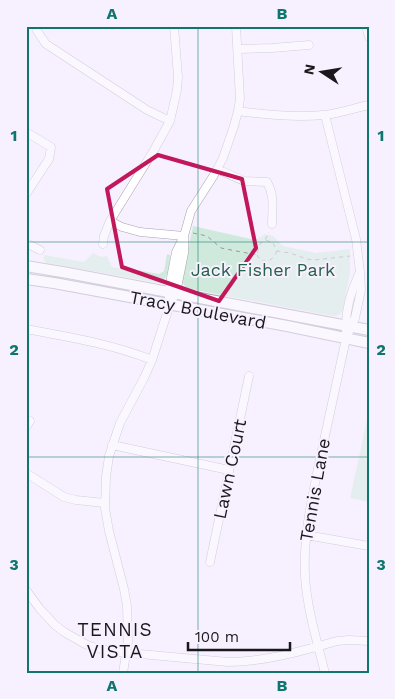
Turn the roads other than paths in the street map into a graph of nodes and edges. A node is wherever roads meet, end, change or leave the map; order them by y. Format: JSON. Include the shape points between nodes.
{"nodes":[{"id":1,"x":174,"y":26,"type":"edge"},
{"id":2,"x":236,"y":26,"type":"edge"},
{"id":3,"x":366,"y":26,"type":"edge"},
{"id":4,"x":37,"y":31,"type":"dead end"},
{"id":5,"x":369,"y":37,"type":"edge"},
{"id":6,"x":308,"y":45,"type":"dead end"},
{"id":7,"x":238,"y":49,"type":"junction"},
{"id":8,"x":369,"y":105,"type":"edge"},
{"id":9,"x":238,"y":111,"type":"junction"},
{"id":10,"x":325,"y":115,"type":"junction"},
{"id":11,"x":170,"y":121,"type":"junction"},
{"id":12,"x":26,"y":132,"type":"edge"},
{"id":13,"x":217,"y":169,"type":"junction"},
{"id":14,"x":26,"y":194,"type":"edge"},
{"id":15,"x":110,"y":221,"type":"junction"},
{"id":16,"x":272,"y":224,"type":"dead end"},
{"id":17,"x":184,"y":234,"type":"junction"},
{"id":18,"x":26,"y":243,"type":"edge"},
{"id":19,"x":103,"y":244,"type":"dead end"},
{"id":20,"x":40,"y":250,"type":"dead end"},
{"id":21,"x":26,"y":266,"type":"edge"},
{"id":22,"x":360,"y":272,"type":"junction"},
{"id":23,"x":369,"y":273,"type":"edge"},
{"id":24,"x":26,"y":279,"type":"edge"},
{"id":25,"x":172,"y":292,"type":"junction"},
{"id":26,"x":170,"y":304,"type":"junction"},
{"id":27,"x":349,"y":326,"type":"junction"},
{"id":28,"x":26,"y":328,"type":"edge"},
{"id":29,"x":369,"y":330,"type":"edge"},
{"id":30,"x":346,"y":338,"type":"junction"},
{"id":31,"x":369,"y":343,"type":"edge"},
{"id":32,"x":152,"y":360,"type":"junction"},
{"id":33,"x":250,"y":376,"type":"dead end"},
{"id":34,"x":112,"y":445,"type":"junction"},
{"id":35,"x":229,"y":470,"type":"junction"},
{"id":36,"x":26,"y":473,"type":"edge"},
{"id":37,"x":104,"y":503,"type":"junction"},
{"id":38,"x":306,"y":535,"type":"junction"},
{"id":39,"x":369,"y":546,"type":"edge"},
{"id":40,"x":210,"y":562,"type":"dead end"},
{"id":41,"x":26,"y":590,"type":"edge"},
{"id":42,"x":369,"y":641,"type":"edge"},
{"id":43,"x":318,"y":646,"type":"junction"},
{"id":44,"x":126,"y":653,"type":"junction"},
{"id":45,"x":123,"y":673,"type":"edge"},
{"id":46,"x":325,"y":673,"type":"edge"}],
"edges":[{"from":1,"to":11,"type":"street","via":[[178,77]]},
{"from":2,"to":7,"type":"street"},
{"from":3,"to":5,"type":"street"},
{"from":4,"to":11,"type":"street","via":[[46,44],[147,110]]},
{"from":6,"to":7,"type":"street"},
{"from":7,"to":9,"type":"street"},
{"from":8,"to":10,"type":"street"},
{"from":9,"to":10,"type":"street","via":[[269,116]]},
{"from":9,"to":13,"type":"street"},
{"from":10,"to":22,"type":"street","name":"Tennis Lane","via":[[356,239]]},
{"from":11,"to":15,"type":"street"},
{"from":12,"to":14,"type":"street","via":[[51,147],[49,159]]},
{"from":13,"to":16,"type":"street","via":[[244,181],[267,182],[273,198]]},
{"from":13,"to":17,"type":"street","via":[[192,211]]},
{"from":15,"to":17,"type":"street","via":[[140,232]]},
{"from":15,"to":19,"type":"street"},
{"from":17,"to":25,"type":"street","via":[[184,253]]},
{"from":18,"to":20,"type":"street"},
{"from":21,"to":25,"type":"main road","name":"Tracy Boulevard"},
{"from":22,"to":23,"type":"street"},
{"from":22,"to":27,"type":"street","name":"Tennis Lane","via":[[361,290],[356,318]]},
{"from":24,"to":26,"type":"main road","name":"Tracy Boulevard"},
{"from":25,"to":26,"type":"street"},
{"from":25,"to":27,"type":"main road","name":"Tracy Boulevard"},
{"from":26,"to":30,"type":"main road","name":"Tracy Boulevard"},
{"from":26,"to":32,"type":"street"},
{"from":27,"to":29,"type":"main road","name":"Tracy Boulevard"},
{"from":27,"to":30,"type":"street","name":"Tennis Lane"},
{"from":28,"to":32,"type":"street","via":[[110,346]]},
{"from":30,"to":31,"type":"main road","name":"Tracy Boulevard"},
{"from":30,"to":38,"type":"street","name":"Tennis Lane"},
{"from":32,"to":34,"type":"street"},
{"from":33,"to":35,"type":"street","name":"Lawn Court"},
{"from":34,"to":35,"type":"street"},
{"from":34,"to":37,"type":"street"},
{"from":35,"to":40,"type":"street","name":"Lawn Court"},
{"from":36,"to":37,"type":"street","via":[[64,497]]},
{"from":37,"to":44,"type":"street","via":[[127,606]]},
{"from":38,"to":39,"type":"street"},
{"from":38,"to":43,"type":"street","name":"Tennis Lane","via":[[305,577]]},
{"from":41,"to":44,"type":"street","via":[[48,617],[76,640],[107,651]]},
{"from":42,"to":43,"type":"street","via":[[343,641]]},
{"from":43,"to":44,"type":"street","via":[[243,662]]},
{"from":43,"to":46,"type":"street","name":"Tennis Lane"},
{"from":44,"to":45,"type":"street"}]}
